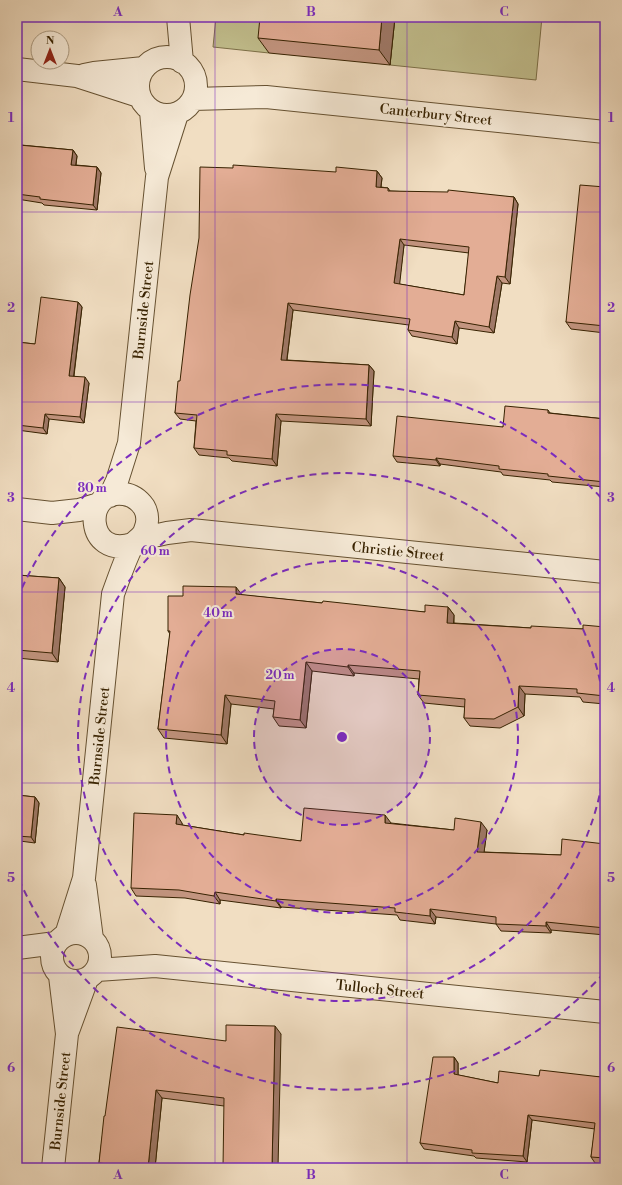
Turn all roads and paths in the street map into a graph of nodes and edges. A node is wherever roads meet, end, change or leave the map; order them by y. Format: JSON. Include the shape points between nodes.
{"nodes":[{"id":1,"x":170,"y":17,"type":"edge"},
{"id":2,"x":178,"y":17,"type":"edge"},
{"id":3,"x":152,"y":63,"type":"junction"},
{"id":4,"x":17,"y":69,"type":"edge"},
{"id":5,"x":77,"y":76,"type":"junction"},
{"id":6,"x":190,"y":80,"type":"junction"},
{"id":7,"x":145,"y":103,"type":"junction"},
{"id":8,"x":177,"y":114,"type":"junction"},
{"id":9,"x":605,"y":132,"type":"edge"},
{"id":10,"x":157,"y":177,"type":"junction"},
{"id":11,"x":129,"y":443,"type":"junction"},
{"id":12,"x":104,"y":500,"type":"junction"},
{"id":13,"x":141,"y":504,"type":"junction"},
{"id":14,"x":17,"y":509,"type":"edge"},
{"id":15,"x":52,"y":513,"type":"junction"},
{"id":16,"x":191,"y":530,"type":"junction"},
{"id":17,"x":100,"y":538,"type":"junction"},
{"id":18,"x":137,"y":541,"type":"junction"},
{"id":19,"x":605,"y":572,"type":"edge"},
{"id":20,"x":114,"y":594,"type":"junction"},
{"id":21,"x":84,"y":878,"type":"junction"},
{"id":22,"x":61,"y":939,"type":"junction"},
{"id":23,"x":17,"y":948,"type":"edge"},
{"id":24,"x":17,"y":954,"type":"edge"},
{"id":25,"x":94,"y":959,"type":"junction"},
{"id":26,"x":56,"y":970,"type":"junction"},
{"id":27,"x":605,"y":1012,"type":"edge"},
{"id":28,"x":67,"y":1034,"type":"junction"},
{"id":29,"x":53,"y":1168,"type":"edge"}],
"edges":[{"from":1,"to":3,"type":"street"},
{"from":2,"to":6,"type":"street"},
{"from":3,"to":5,"type":"street"},
{"from":3,"to":6,"type":"street","via":[[168,57],[175,59]]},
{"from":3,"to":7,"type":"street","via":[[140,76],[138,86]]},
{"from":4,"to":5,"type":"street"},
{"from":5,"to":7,"type":"street"},
{"from":6,"to":8,"type":"street","via":[[189,105]]},
{"from":6,"to":9,"type":"street","name":"Canterbury Street","via":[[266,96]]},
{"from":7,"to":8,"type":"street","via":[[159,114]]},
{"from":7,"to":10,"type":"street","name":"Burnside Street"},
{"from":8,"to":10,"type":"street","name":"Burnside Street"},
{"from":10,"to":11,"type":"street","name":"Burnside Street"},
{"from":11,"to":12,"type":"street","name":"Burnside Street","via":[[117,482]]},
{"from":11,"to":13,"type":"street","name":"Burnside Street","via":[[132,475]]},
{"from":12,"to":13,"type":"street","via":[[117,494],[125,494],[132,496]]},
{"from":12,"to":15,"type":"street","via":[[78,510]]},
{"from":12,"to":17,"type":"street","via":[[95,512],[94,520]]},
{"from":13,"to":16,"type":"street","name":"Christie Street","via":[[164,520]]},
{"from":13,"to":18,"type":"street","via":[[147,515],[147,524],[145,532]]},
{"from":14,"to":15,"type":"street"},
{"from":15,"to":17,"type":"street"},
{"from":16,"to":18,"type":"street","name":"Christie Street"},
{"from":16,"to":19,"type":"street","name":"Christie Street"},
{"from":17,"to":18,"type":"street","via":[[118,547]]},
{"from":17,"to":20,"type":"street","name":"Burnside Street","via":[[110,567]]},
{"from":18,"to":20,"type":"street","name":"Burnside Street","via":[[121,568]]},
{"from":20,"to":21,"type":"street","name":"Burnside Street"},
{"from":21,"to":22,"type":"street","name":"Burnside Street"},
{"from":21,"to":25,"type":"street","name":"Burnside Street"},
{"from":22,"to":23,"type":"street"},
{"from":22,"to":25,"type":"street","via":[[73,933],[86,935]]},
{"from":22,"to":26,"type":"street","via":[[51,956]]},
{"from":24,"to":26,"type":"street"},
{"from":25,"to":26,"type":"street","via":[[73,982],[66,980]]},
{"from":25,"to":27,"type":"street","name":"Tulloch Street"},
{"from":25,"to":28,"type":"street","name":"Burnside Street"},
{"from":26,"to":28,"type":"street","name":"Burnside Street"},
{"from":28,"to":29,"type":"street","name":"Burnside Street"}]}
